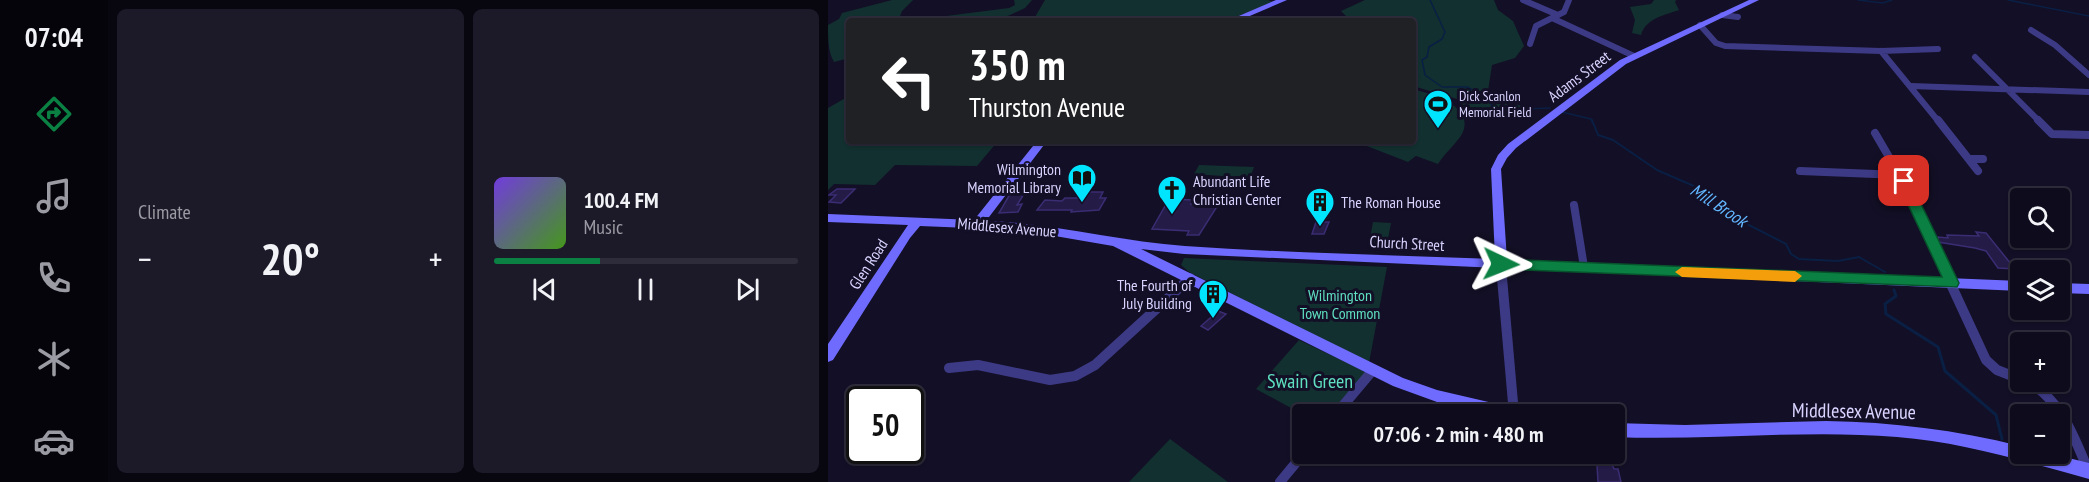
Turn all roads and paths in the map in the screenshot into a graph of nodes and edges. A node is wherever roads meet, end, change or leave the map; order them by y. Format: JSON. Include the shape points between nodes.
{"nodes":[{"id":1,"x":1284,"y":0,"type":"edge"},
{"id":2,"x":1523,"y":0,"type":"edge"},
{"id":3,"x":1569,"y":0,"type":"edge"},
{"id":4,"x":1755,"y":0,"type":"edge"},
{"id":5,"x":1722,"y":15,"type":"junction"},
{"id":6,"x":1555,"y":17,"type":"junction"},
{"id":7,"x":1738,"y":17,"type":"dead end"},
{"id":8,"x":1239,"y":18,"type":"edge"},
{"id":9,"x":1700,"y":25,"type":"junction"},
{"id":10,"x":2031,"y":30,"type":"dead end"},
{"id":11,"x":1530,"y":44,"type":"dead end"},
{"id":12,"x":1938,"y":49,"type":"dead end"},
{"id":13,"x":1881,"y":51,"type":"junction"},
{"id":14,"x":1634,"y":56,"type":"junction"},
{"id":15,"x":1975,"y":57,"type":"dead end"},
{"id":16,"x":2089,"y":75,"type":"edge"},
{"id":17,"x":1911,"y":86,"type":"junction"},
{"id":18,"x":2007,"y":89,"type":"junction"},
{"id":19,"x":2089,"y":92,"type":"edge"},
{"id":20,"x":1875,"y":133,"type":"dead end"},
{"id":21,"x":2052,"y":134,"type":"joint"},
{"id":22,"x":2089,"y":135,"type":"edge"},
{"id":23,"x":1040,"y":144,"type":"edge"},
{"id":24,"x":1969,"y":159,"type":"junction"},
{"id":25,"x":1983,"y":159,"type":"dead end"},
{"id":26,"x":1800,"y":171,"type":"dead end"},
{"id":27,"x":1978,"y":171,"type":"dead end"},
{"id":28,"x":1900,"y":175,"type":"junction"},
{"id":29,"x":1574,"y":205,"type":"dead end"},
{"id":30,"x":828,"y":218,"type":"edge"},
{"id":31,"x":918,"y":221,"type":"junction"},
{"id":32,"x":976,"y":224,"type":"junction"},
{"id":33,"x":1116,"y":242,"type":"junction"},
{"id":34,"x":1184,"y":250,"type":"junction"},
{"id":35,"x":1501,"y":264,"type":"junction"},
{"id":36,"x":1584,"y":267,"type":"junction"},
{"id":37,"x":1185,"y":275,"type":"junction"},
{"id":38,"x":1952,"y":283,"type":"junction"},
{"id":39,"x":2010,"y":286,"type":"edge"},
{"id":40,"x":2070,"y":288,"type":"edge"},
{"id":41,"x":2089,"y":289,"type":"edge"},
{"id":42,"x":829,"y":352,"type":"edge"},
{"id":43,"x":949,"y":368,"type":"dead end"},
{"id":44,"x":1373,"y":370,"type":"junction"},
{"id":45,"x":2010,"y":375,"type":"edge"},
{"id":46,"x":2045,"y":392,"type":"edge"},
{"id":47,"x":1344,"y":404,"type":"edge"},
{"id":48,"x":1470,"y":404,"type":"edge"},
{"id":49,"x":1513,"y":404,"type":"edge"},
{"id":50,"x":1625,"y":430,"type":"edge"},
{"id":51,"x":1295,"y":464,"type":"edge"},
{"id":52,"x":2089,"y":470,"type":"edge"},
{"id":53,"x":1280,"y":482,"type":"edge"}],
"edges":[{"from":1,"to":8,"type":"street"},
{"from":2,"to":6,"type":"street"},
{"from":3,"to":6,"type":"street","via":[[1565,11]]},
{"from":4,"to":5,"type":"street","name":"Adams Street"},
{"from":5,"to":7,"type":"street"},
{"from":5,"to":9,"type":"street","name":"Adams Street"},
{"from":6,"to":11,"type":"street","via":[[1536,26]]},
{"from":6,"to":14,"type":"street"},
{"from":9,"to":13,"type":"street","via":[[1716,43],[1725,46]]},
{"from":9,"to":14,"type":"street","name":"Adams Street"},
{"from":10,"to":16,"type":"street"},
{"from":12,"to":13,"type":"street"},
{"from":13,"to":17,"type":"street"},
{"from":14,"to":35,"type":"street","name":"Adams Street","via":[[1531,130],[1502,157],[1496,177]]},
{"from":15,"to":18,"type":"street"},
{"from":17,"to":18,"type":"street"},
{"from":17,"to":24,"type":"street"},
{"from":18,"to":19,"type":"street"},
{"from":18,"to":21,"type":"street"},
{"from":20,"to":28,"type":"street"},
{"from":21,"to":22,"type":"street"},
{"from":23,"to":32,"type":"street"},
{"from":24,"to":25,"type":"street"},
{"from":24,"to":27,"type":"street"},
{"from":26,"to":28,"type":"street"},
{"from":28,"to":38,"type":"street"},
{"from":29,"to":36,"type":"street"},
{"from":30,"to":31,"type":"street","name":"Middlesex Avenue"},
{"from":31,"to":32,"type":"street","name":"Middlesex Avenue"},
{"from":31,"to":42,"type":"street","name":"Glen Road"},
{"from":32,"to":33,"type":"street","name":"Middlesex Avenue","via":[[1048,229]]},
{"from":33,"to":34,"type":"street","name":"Church Street"},
{"from":33,"to":37,"type":"street","name":"Middlesex Avenue"},
{"from":34,"to":35,"type":"street","name":"Church Street"},
{"from":34,"to":37,"type":"street","via":[[1174,262]]},
{"from":35,"to":36,"type":"street","name":"Church Street"},
{"from":35,"to":49,"type":"street","name":"Adams Street"},
{"from":36,"to":38,"type":"street","name":"Church Street"},
{"from":37,"to":43,"type":"street","via":[[1095,364],[1075,376],[1050,380],[978,365]]},
{"from":37,"to":44,"type":"street","name":"Middlesex Avenue"},
{"from":38,"to":39,"type":"street","name":"Church Street"},
{"from":38,"to":45,"type":"street","via":[[1986,360]]},
{"from":40,"to":41,"type":"street"},
{"from":44,"to":47,"type":"street"},
{"from":44,"to":48,"type":"street","name":"Middlesex Avenue","via":[[1427,393]]},
{"from":46,"to":52,"type":"street"},
{"from":50,"to":52,"type":"street","name":"Middlesex Avenue","via":[[1896,430],[1952,438]]},
{"from":51,"to":53,"type":"street"}]}
